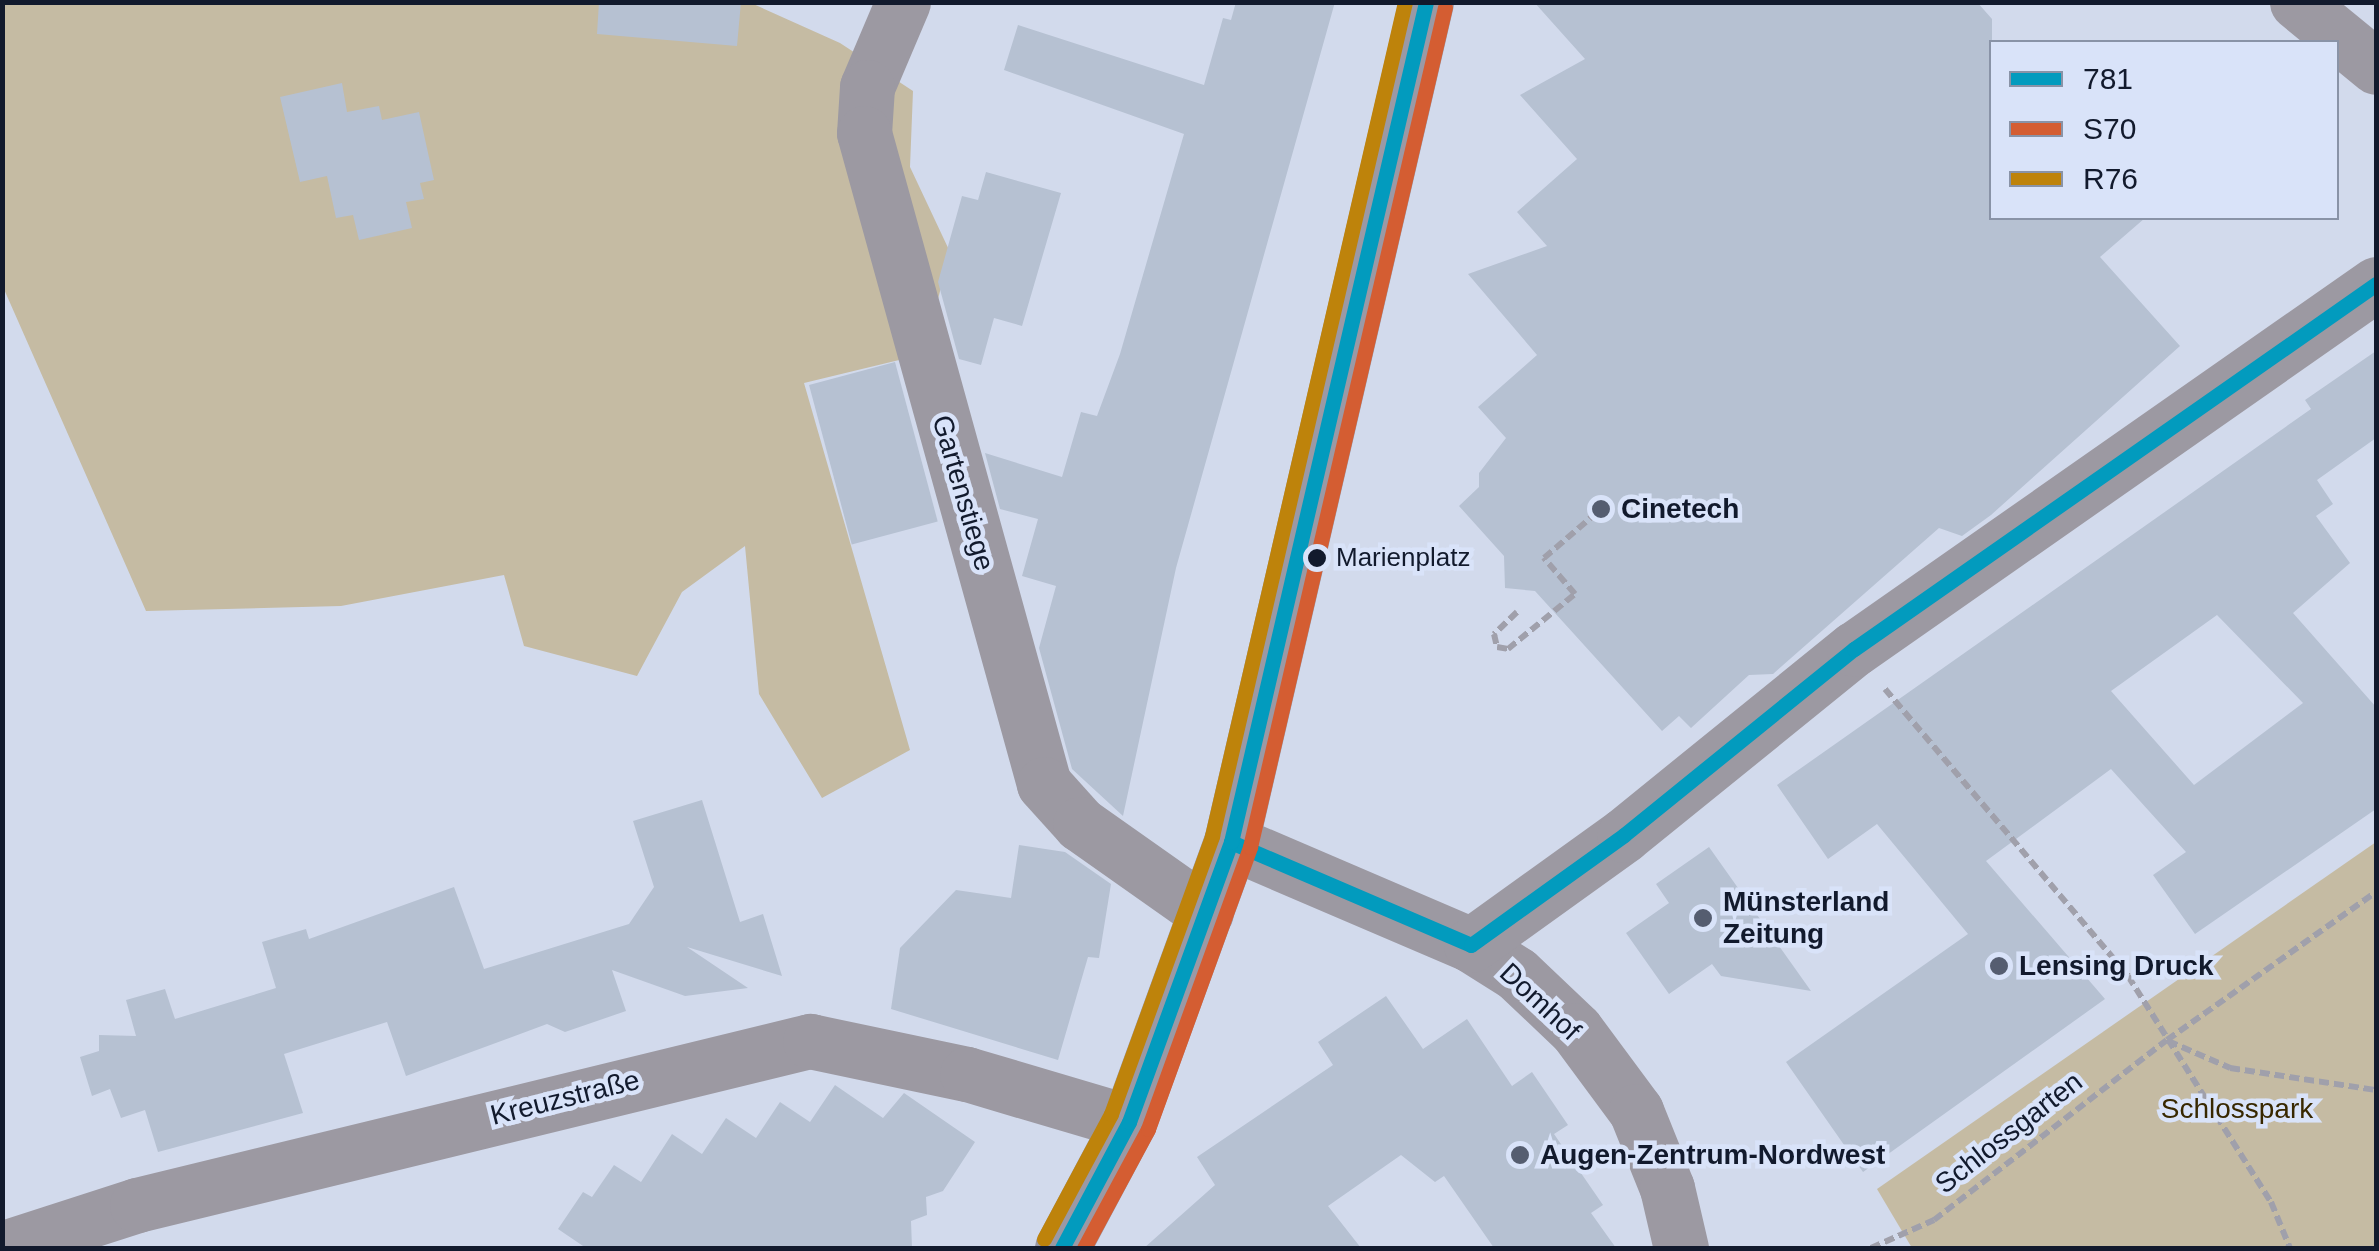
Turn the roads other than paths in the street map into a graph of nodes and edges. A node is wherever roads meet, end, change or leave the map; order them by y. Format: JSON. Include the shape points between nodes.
{"nodes":[{"id":1,"x":904,"y":2,"type":"edge"},
{"id":2,"x":1426,"y":2,"type":"edge"},
{"id":3,"x":2297,"y":2,"type":"edge"},
{"id":4,"x":2376,"y":67,"type":"edge"},
{"id":5,"x":2376,"y":284,"type":"edge"},
{"id":6,"x":1231,"y":842,"type":"junction"},
{"id":7,"x":1206,"y":913,"type":"junction"},
{"id":8,"x":1471,"y":945,"type":"junction"},
{"id":9,"x":1129,"y":1122,"type":"junction"},
{"id":10,"x":4,"y":1248,"type":"edge"},
{"id":11,"x":1062,"y":1248,"type":"edge"},
{"id":12,"x":1681,"y":1248,"type":"edge"}],
"edges":[{"from":1,"to":7,"type":"street","name":"Gartenstiege","via":[[867,87],[864,134],[1044,784],[1080,824]]},
{"from":2,"to":6,"type":"street"},
{"from":3,"to":4,"type":"street"},
{"from":5,"to":8,"type":"street","via":[[1854,648],[1624,835]]},
{"from":6,"to":7,"type":"street"},
{"from":6,"to":8,"type":"street","name":"Domhof"},
{"from":7,"to":9,"type":"street"},
{"from":8,"to":12,"type":"street","name":"Domhof","via":[[1517,974],[1576,1030],[1636,1111],[1668,1188]]},
{"from":9,"to":10,"type":"street","name":"Kreuzstraße","via":[[967,1074],[810,1041],[137,1204]]},
{"from":9,"to":11,"type":"street"}]}
